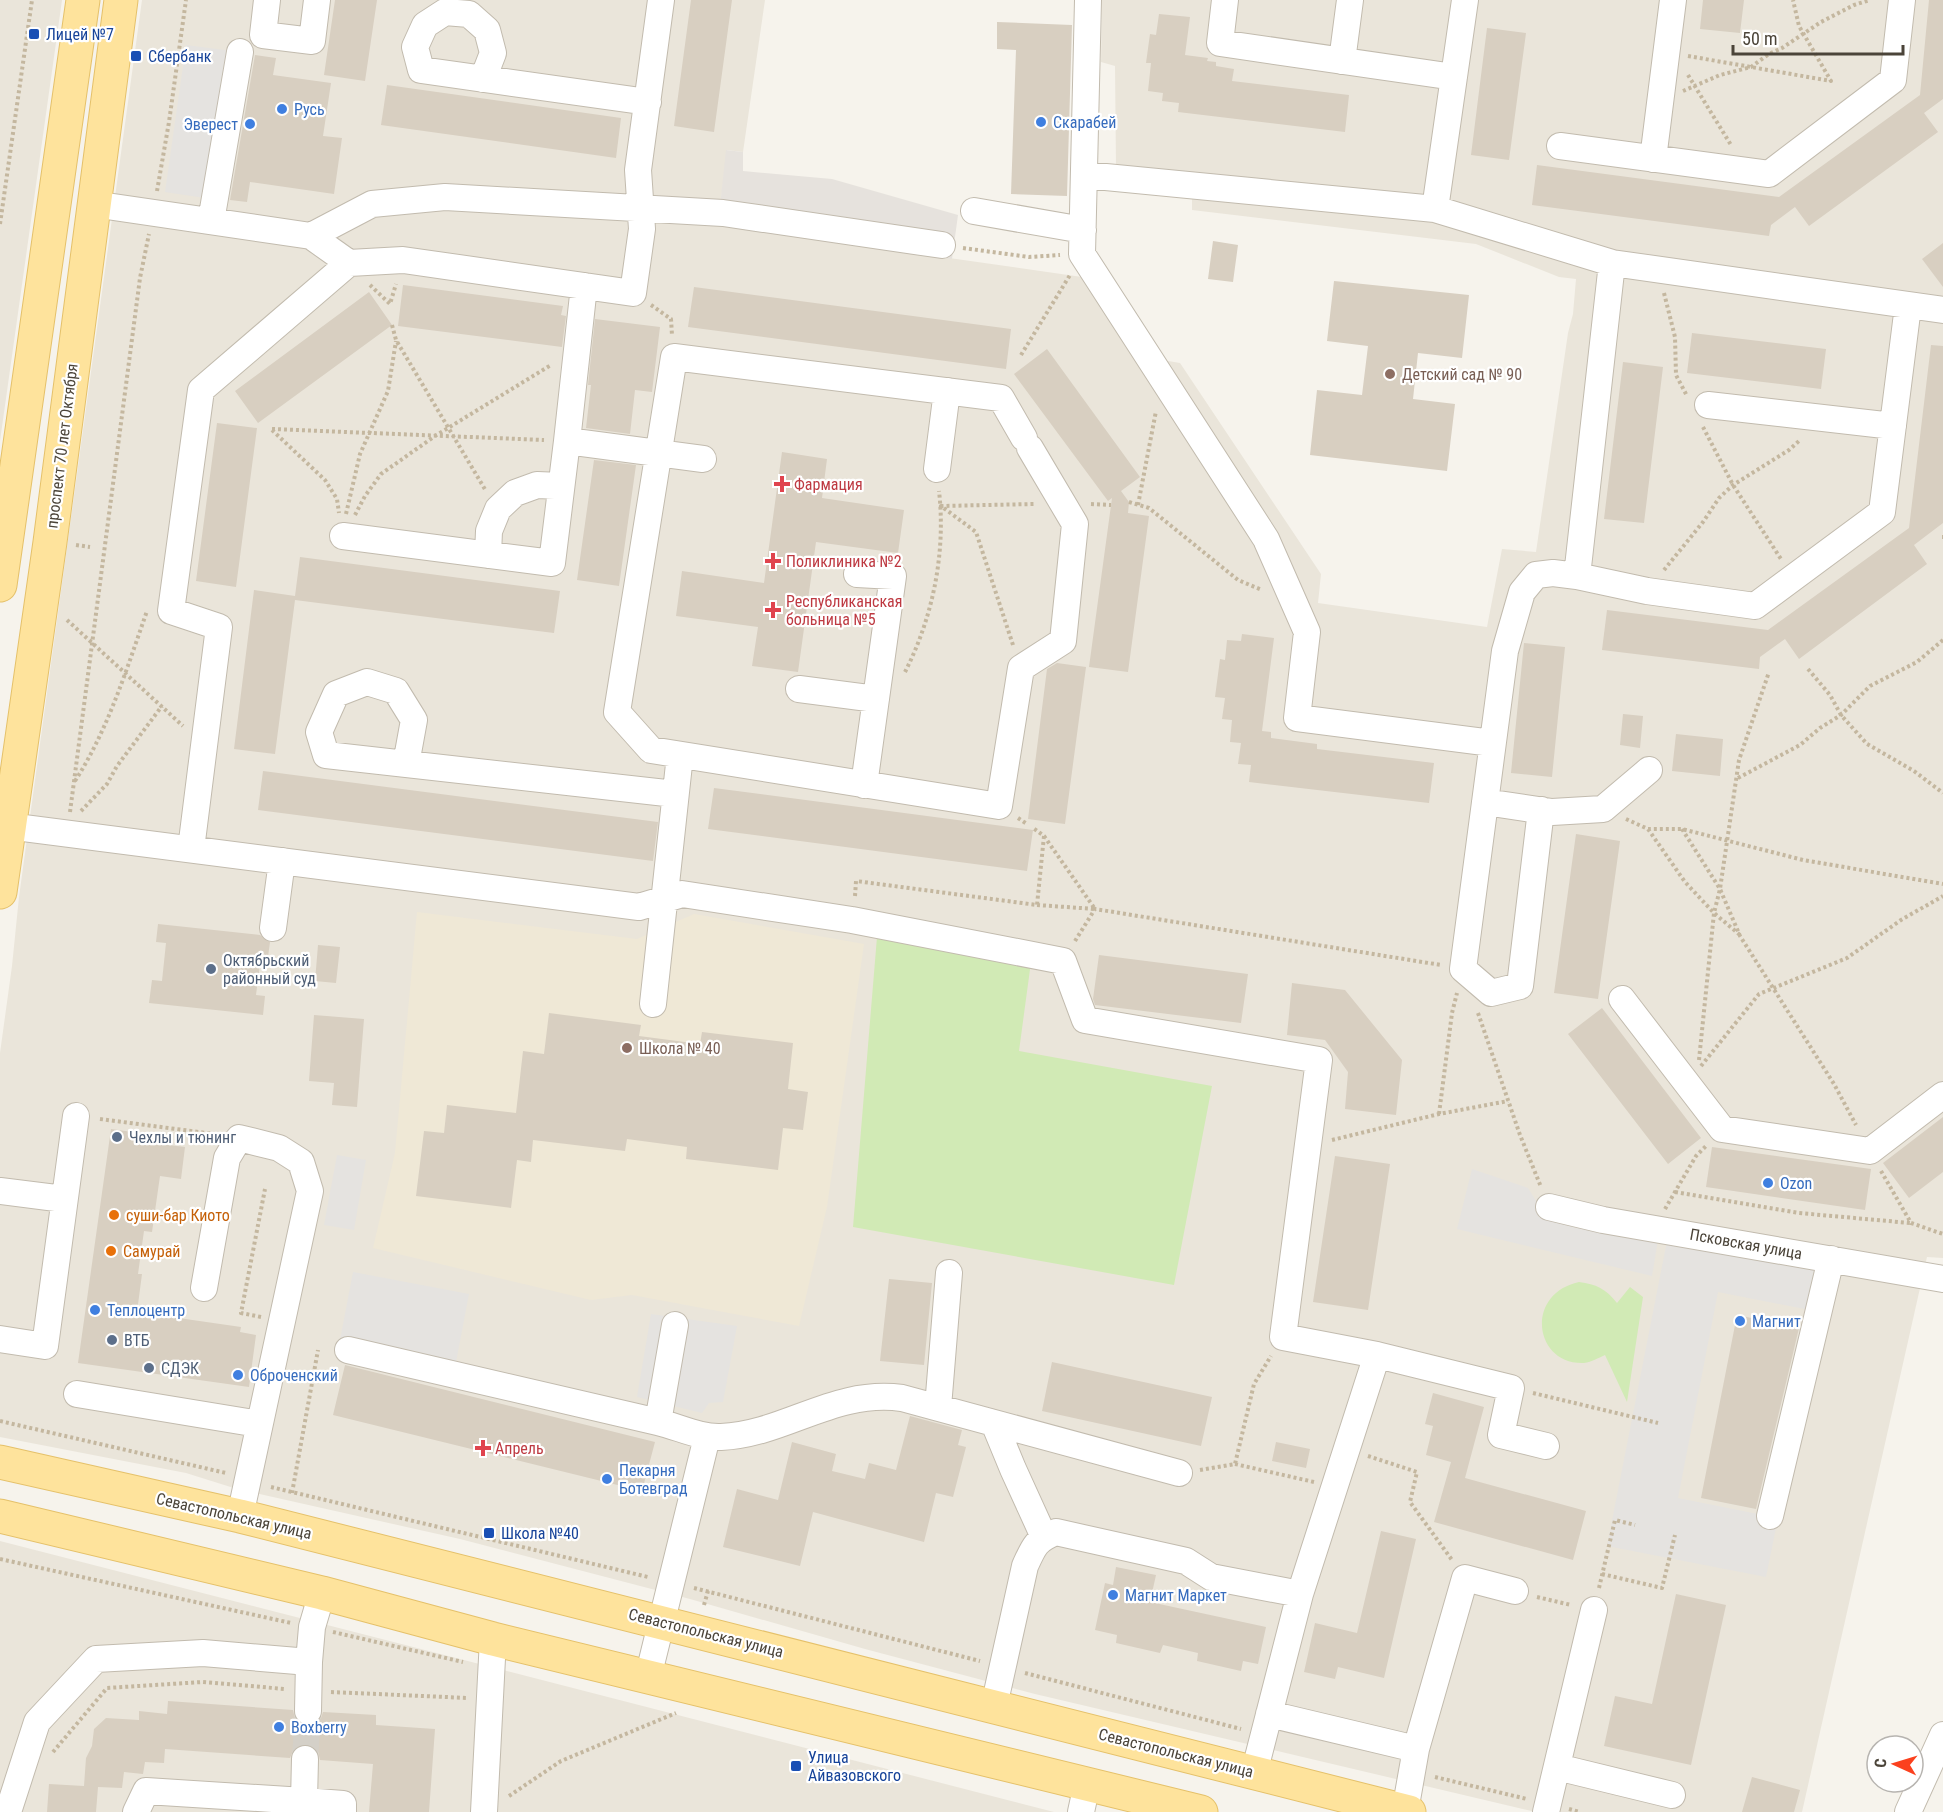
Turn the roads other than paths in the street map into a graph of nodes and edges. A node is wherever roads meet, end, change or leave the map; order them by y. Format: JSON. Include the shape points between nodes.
{"nodes":[{"id":1,"x":83,"y":0,"type":"edge"},
{"id":2,"x":121,"y":0,"type":"edge"},
{"id":3,"x":267,"y":0,"type":"edge"},
{"id":4,"x":317,"y":0,"type":"edge"},
{"id":5,"x":661,"y":0,"type":"edge"},
{"id":6,"x":1088,"y":0,"type":"edge"},
{"id":7,"x":1226,"y":0,"type":"edge"},
{"id":8,"x":1350,"y":0,"type":"edge"},
{"id":9,"x":1465,"y":0,"type":"edge"},
{"id":10,"x":1673,"y":0,"type":"edge"},
{"id":11,"x":1902,"y":0,"type":"edge"},
{"id":12,"x":240,"y":52,"type":"dead end"},
{"id":13,"x":1342,"y":61,"type":"junction"},
{"id":14,"x":1454,"y":77,"type":"junction"},
{"id":15,"x":483,"y":79,"type":"dead end"},
{"id":16,"x":648,"y":102,"type":"junction"},
{"id":17,"x":1560,"y":147,"type":"dead end"},
{"id":18,"x":1653,"y":159,"type":"junction"},
{"id":19,"x":1085,"y":175,"type":"junction"},
{"id":20,"x":55,"y":200,"type":"junction"},
{"id":21,"x":93,"y":204,"type":"junction"},
{"id":22,"x":641,"y":208,"type":"junction"},
{"id":23,"x":1435,"y":209,"type":"junction"},
{"id":24,"x":974,"y":211,"type":"dead end"},
{"id":25,"x":212,"y":221,"type":"junction"},
{"id":26,"x":311,"y":236,"type":"junction"},
{"id":27,"x":1083,"y":242,"type":"junction"},
{"id":28,"x":942,"y":245,"type":"road end"},
{"id":29,"x":1612,"y":263,"type":"junction"},
{"id":30,"x":349,"y":264,"type":"junction"},
{"id":31,"x":584,"y":286,"type":"junction"},
{"id":32,"x":1908,"y":306,"type":"junction"},
{"id":33,"x":1943,"y":310,"type":"edge"},
{"id":34,"x":946,"y":391,"type":"junction"},
{"id":35,"x":1708,"y":405,"type":"dead end"},
{"id":36,"x":1893,"y":426,"type":"junction"},
{"id":37,"x":567,"y":441,"type":"junction"},
{"id":38,"x":659,"y":453,"type":"junction"},
{"id":39,"x":703,"y":459,"type":"dead end"},
{"id":40,"x":937,"y":469,"type":"road end"},
{"id":41,"x":561,"y":486,"type":"junction"},
{"id":42,"x":4,"y":520,"type":"edge"},
{"id":43,"x":52,"y":525,"type":"junction"},
{"id":44,"x":343,"y":536,"type":"road end"},
{"id":45,"x":488,"y":555,"type":"junction"},
{"id":46,"x":857,"y":574,"type":"dead end"},
{"id":47,"x":1577,"y":576,"type":"junction"},
{"id":48,"x":0,"y":585,"type":"edge"},
{"id":49,"x":799,"y":688,"type":"dead end"},
{"id":50,"x":876,"y":699,"type":"junction"},
{"id":51,"x":1492,"y":743,"type":"junction"},
{"id":52,"x":680,"y":755,"type":"junction"},
{"id":53,"x":406,"y":764,"type":"dead end"},
{"id":54,"x":1649,"y":770,"type":"dead end"},
{"id":55,"x":864,"y":785,"type":"junction"},
{"id":56,"x":675,"y":794,"type":"junction"},
{"id":57,"x":1485,"y":802,"type":"junction"},
{"id":58,"x":1540,"y":810,"type":"junction"},
{"id":59,"x":4,"y":826,"type":"edge"},
{"id":60,"x":191,"y":849,"type":"junction"},
{"id":61,"x":282,"y":861,"type":"junction"},
{"id":62,"x":0,"y":892,"type":"edge"},
{"id":63,"x":663,"y":900,"type":"junction"},
{"id":64,"x":273,"y":928,"type":"dead end"},
{"id":65,"x":1622,"y":999,"type":"dead end"},
{"id":66,"x":653,"y":1004,"type":"dead end"},
{"id":67,"x":1943,"y":1095,"type":"edge"},
{"id":68,"x":87,"y":1117,"type":"road end"},
{"id":69,"x":0,"y":1191,"type":"edge"},
{"id":70,"x":64,"y":1199,"type":"junction"},
{"id":71,"x":1549,"y":1207,"type":"road end"},
{"id":72,"x":1831,"y":1259,"type":"junction"},
{"id":73,"x":949,"y":1273,"type":"dead end"},
{"id":74,"x":1943,"y":1279,"type":"edge"},
{"id":75,"x":204,"y":1288,"type":"dead end"},
{"id":76,"x":675,"y":1325,"type":"dead end"},
{"id":77,"x":0,"y":1339,"type":"edge"},
{"id":78,"x":348,"y":1350,"type":"dead end"},
{"id":79,"x":1377,"y":1355,"type":"junction"},
{"id":80,"x":77,"y":1394,"type":"dead end"},
{"id":81,"x":938,"y":1407,"type":"junction"},
{"id":82,"x":658,"y":1422,"type":"junction"},
{"id":83,"x":259,"y":1424,"type":"junction"},
{"id":84,"x":994,"y":1424,"type":"junction"},
{"id":85,"x":706,"y":1437,"type":"junction"},
{"id":86,"x":1546,"y":1446,"type":"dead end"},
{"id":87,"x":0,"y":1462,"type":"edge"},
{"id":88,"x":1179,"y":1473,"type":"road end"},
{"id":89,"x":0,"y":1516,"type":"edge"},
{"id":90,"x":240,"y":1516,"type":"junction"},
{"id":91,"x":1770,"y":1516,"type":"dead end"},
{"id":92,"x":1044,"y":1537,"type":"junction"},
{"id":93,"x":1515,"y":1591,"type":"road end"},
{"id":94,"x":322,"y":1593,"type":"junction"},
{"id":95,"x":1300,"y":1594,"type":"junction"},
{"id":96,"x":1594,"y":1610,"type":"road end"},
{"id":97,"x":663,"y":1622,"type":"junction"},
{"id":98,"x":493,"y":1639,"type":"junction"},
{"id":99,"x":309,"y":1662,"type":"junction"},
{"id":100,"x":648,"y":1677,"type":"junction"},
{"id":101,"x":308,"y":1701,"type":"tunnel mouth"},
{"id":102,"x":994,"y":1706,"type":"junction"},
{"id":103,"x":1267,"y":1724,"type":"junction"},
{"id":104,"x":1943,"y":1735,"type":"edge"},
{"id":105,"x":305,"y":1759,"type":"tunnel mouth"},
{"id":106,"x":1414,"y":1760,"type":"junction"},
{"id":107,"x":1557,"y":1767,"type":"junction"},
{"id":108,"x":1254,"y":1773,"type":"junction"},
{"id":109,"x":1672,"y":1795,"type":"dead end"},
{"id":110,"x":1084,"y":1798,"type":"edge"},
{"id":111,"x":304,"y":1801,"type":"junction"},
{"id":112,"x":1547,"y":1808,"type":"edge"},
{"id":113,"x":8,"y":1812,"type":"edge"},
{"id":114,"x":136,"y":1812,"type":"edge"},
{"id":115,"x":343,"y":1812,"type":"edge"},
{"id":116,"x":484,"y":1812,"type":"edge"},
{"id":117,"x":1201,"y":1812,"type":"edge"},
{"id":118,"x":1407,"y":1812,"type":"edge"},
{"id":119,"x":1908,"y":1812,"type":"edge"}],
"edges":[{"from":1,"to":20,"type":"main road"},
{"from":2,"to":21,"type":"main road","name":"проспект 70 лет Октября"},
{"from":3,"to":4,"type":"street","via":[[263,35],[312,41]]},
{"from":5,"to":16,"type":"street"},
{"from":6,"to":19,"type":"street"},
{"from":7,"to":13,"type":"street","via":[[1220,43]]},
{"from":8,"to":13,"type":"street"},
{"from":9,"to":14,"type":"street"},
{"from":10,"to":18,"type":"street"},
{"from":11,"to":18,"type":"street","via":[[1893,80],[1769,174]]},
{"from":12,"to":25,"type":"street"},
{"from":13,"to":14,"type":"street"},
{"from":14,"to":23,"type":"street"},
{"from":15,"to":16,"type":"street"},
{"from":16,"to":22,"type":"street","via":[[638,170]]},
{"from":17,"to":18,"type":"street"},
{"from":19,"to":23,"type":"street"},
{"from":19,"to":27,"type":"street"},
{"from":20,"to":21,"type":"main road"},
{"from":20,"to":42,"type":"main road"},
{"from":21,"to":25,"type":"street"},
{"from":21,"to":43,"type":"main road","name":"проспект 70 лет Октября"},
{"from":22,"to":26,"type":"street","via":[[445,197],[372,204]]},
{"from":22,"to":28,"type":"street","via":[[723,213]]},
{"from":22,"to":31,"type":"street","via":[[633,293]]},
{"from":23,"to":29,"type":"street"},
{"from":24,"to":27,"type":"street"},
{"from":25,"to":26,"type":"street"},
{"from":26,"to":30,"type":"street"},
{"from":27,"to":51,"type":"street","via":[[1162,378],[1266,539],[1306,632],[1297,718]]},
{"from":29,"to":32,"type":"street"},
{"from":29,"to":47,"type":"street"},
{"from":30,"to":31,"type":"street","via":[[403,260]]},
{"from":30,"to":60,"type":"street","via":[[201,390],[171,610],[219,627]]},
{"from":31,"to":37,"type":"street"},
{"from":32,"to":33,"type":"street"},
{"from":32,"to":36,"type":"street"},
{"from":34,"to":38,"type":"street","via":[[674,357]]},
{"from":34,"to":40,"type":"street"},
{"from":34,"to":55,"type":"street","via":[[1001,398],[1074,524],[1062,641],[1021,668],[999,806]]},
{"from":35,"to":36,"type":"street"},
{"from":36,"to":47,"type":"street","via":[[1882,512],[1755,606],[1647,591]]},
{"from":37,"to":38,"type":"street"},
{"from":37,"to":41,"type":"street"},
{"from":38,"to":39,"type":"street"},
{"from":38,"to":52,"type":"street","via":[[617,712],[651,750]]},
{"from":41,"to":45,"type":"street","via":[[537,484],[515,493],[498,509],[489,531]]},
{"from":41,"to":45,"type":"street","via":[[552,563]]},
{"from":42,"to":43,"type":"main road"},
{"from":42,"to":48,"type":"main road"},
{"from":43,"to":59,"type":"main road","name":"проспект 70 лет Октября"},
{"from":44,"to":45,"type":"street"},
{"from":46,"to":50,"type":"street","via":[[893,576]]},
{"from":47,"to":51,"type":"street","via":[[1536,575],[1522,592],[1505,651]]},
{"from":49,"to":50,"type":"street"},
{"from":50,"to":55,"type":"street"},
{"from":51,"to":57,"type":"street"},
{"from":52,"to":55,"type":"street"},
{"from":52,"to":56,"type":"street"},
{"from":53,"to":56,"type":"street"},
{"from":54,"to":58,"type":"street","via":[[1603,809]]},
{"from":56,"to":63,"type":"street"},
{"from":57,"to":58,"type":"street"},
{"from":57,"to":58,"type":"street","via":[[1463,969],[1491,993],[1520,986]]},
{"from":59,"to":60,"type":"street"},
{"from":59,"to":62,"type":"main road","name":"проспект 70 лет Октября"},
{"from":60,"to":61,"type":"street"},
{"from":61,"to":63,"type":"street","via":[[639,907]]},
{"from":61,"to":64,"type":"street"},
{"from":63,"to":66,"type":"street"},
{"from":63,"to":79,"type":"street","via":[[682,894],[852,920],[1063,961],[1085,1020],[1319,1060],[1283,1337]]},
{"from":65,"to":67,"type":"street","via":[[1722,1129],[1870,1151]]},
{"from":68,"to":70,"type":"street"},
{"from":69,"to":70,"type":"street"},
{"from":70,"to":77,"type":"street","via":[[45,1346]]},
{"from":71,"to":72,"type":"street","name":"Псковская улица","via":[[1602,1220]]},
{"from":72,"to":74,"type":"street","name":"Псковская улица"},
{"from":72,"to":91,"type":"street"},
{"from":73,"to":81,"type":"street"},
{"from":75,"to":83,"type":"street","via":[[227,1158],[239,1138],[279,1148],[301,1162],[320,1193]]},
{"from":76,"to":82,"type":"street"},
{"from":78,"to":82,"type":"street"},
{"from":79,"to":86,"type":"street","via":[[1512,1388],[1501,1435]]},
{"from":79,"to":95,"type":"street"},
{"from":80,"to":83,"type":"street"},
{"from":81,"to":84,"type":"street"},
{"from":81,"to":85,"type":"street","via":[[902,1398],[866,1397],[742,1435]]},
{"from":82,"to":85,"type":"street"},
{"from":83,"to":90,"type":"street"},
{"from":84,"to":88,"type":"street"},
{"from":84,"to":92,"type":"street"},
{"from":85,"to":97,"type":"street"},
{"from":87,"to":90,"type":"main road","name":"Севастопольская улица"},
{"from":89,"to":94,"type":"main road"},
{"from":90,"to":97,"type":"main road","name":"Севастопольская улица"},
{"from":92,"to":95,"type":"street","via":[[1056,1532],[1108,1543],[1186,1561],[1211,1577]]},
{"from":92,"to":102,"type":"street","via":[[1035,1544],[1025,1566]]},
{"from":93,"to":106,"type":"street","via":[[1465,1578]]},
{"from":94,"to":98,"type":"main road"},
{"from":94,"to":99,"type":"street","via":[[312,1628]]},
{"from":95,"to":103,"type":"street"},
{"from":96,"to":107,"type":"street"},
{"from":97,"to":100,"type":"street"},
{"from":97,"to":102,"type":"main road","name":"Севастопольская улица"},
{"from":98,"to":100,"type":"main road"},
{"from":98,"to":116,"type":"street"},
{"from":99,"to":101,"type":"street"},
{"from":99,"to":113,"type":"street","via":[[203,1653],[96,1659],[37,1722]]},
{"from":100,"to":110,"type":"main road"},
{"from":102,"to":108,"type":"main road","name":"Севастопольская улица"},
{"from":103,"to":106,"type":"street"},
{"from":103,"to":108,"type":"street"},
{"from":104,"to":119,"type":"street"},
{"from":105,"to":111,"type":"street"},
{"from":106,"to":118,"type":"street"},
{"from":107,"to":109,"type":"street"},
{"from":107,"to":112,"type":"street"},
{"from":108,"to":118,"type":"main road","name":"Севастопольская улица"},
{"from":110,"to":117,"type":"main road"},
{"from":111,"to":114,"type":"street","via":[[146,1791]]},
{"from":111,"to":115,"type":"street","via":[[344,1804]]}]}
